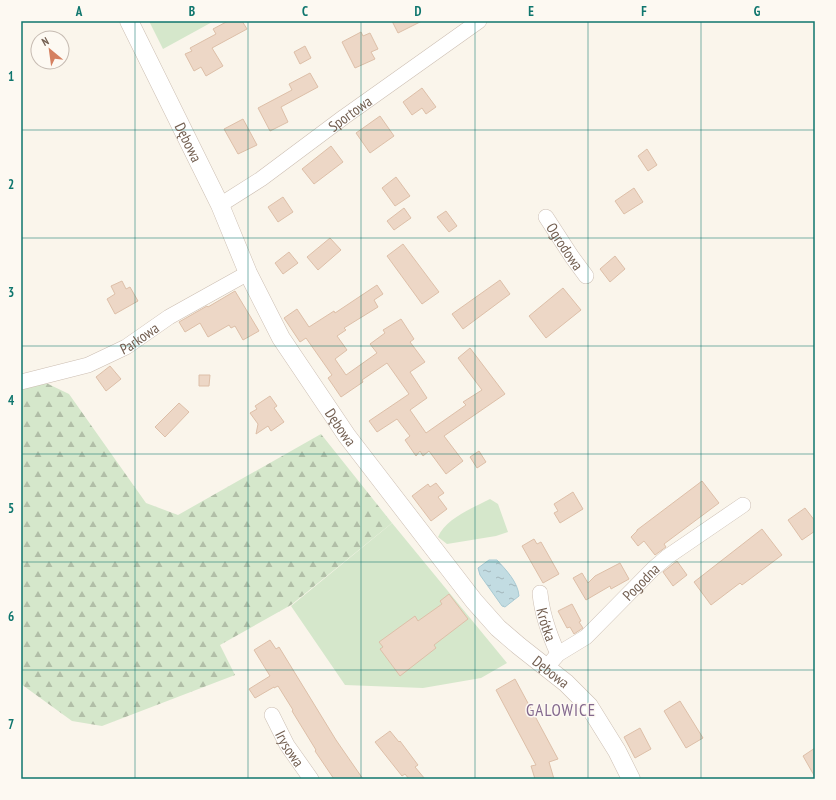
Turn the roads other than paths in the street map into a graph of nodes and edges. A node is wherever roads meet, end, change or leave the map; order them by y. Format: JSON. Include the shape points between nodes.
{"nodes":[{"id":1,"x":129,"y":21,"type":"edge"},
{"id":2,"x":479,"y":21,"type":"edge"},
{"id":3,"x":220,"y":205,"type":"junction"},
{"id":4,"x":546,"y":217,"type":"dead end"},
{"id":5,"x":248,"y":273,"type":"junction"},
{"id":6,"x":586,"y":276,"type":"dead end"},
{"id":7,"x":21,"y":382,"type":"edge"},
{"id":8,"x":743,"y":505,"type":"dead end"},
{"id":9,"x":540,"y":593,"type":"dead end"},
{"id":10,"x":558,"y":654,"type":"junction"},
{"id":11,"x":546,"y":668,"type":"junction"},
{"id":12,"x":272,"y":715,"type":"dead end"},
{"id":13,"x":311,"y":779,"type":"edge"},
{"id":14,"x":631,"y":779,"type":"edge"}],
"edges":[{"from":1,"to":3,"type":"street","name":"Dębowa"},
{"from":2,"to":3,"type":"street","name":"Sportowa","via":[[261,179]]},
{"from":3,"to":5,"type":"street","name":"Dębowa"},
{"from":4,"to":6,"type":"street","name":"Ogrodowa"},
{"from":5,"to":7,"type":"street","name":"Parkowa","via":[[169,317],[126,347],[88,365]]},
{"from":5,"to":11,"type":"street","name":"Dębowa","via":[[281,338],[348,436],[474,601],[498,628]]},
{"from":8,"to":10,"type":"street","name":"Pogodna","via":[[667,557],[586,637]]},
{"from":9,"to":10,"type":"street","name":"Krótka","via":[[541,609]]},
{"from":10,"to":11,"type":"street","name":"Pogodna"},
{"from":11,"to":14,"type":"street","name":"Dębowa","via":[[590,706]]},
{"from":12,"to":13,"type":"street","name":"Irysowa","via":[[287,745]]}]}
